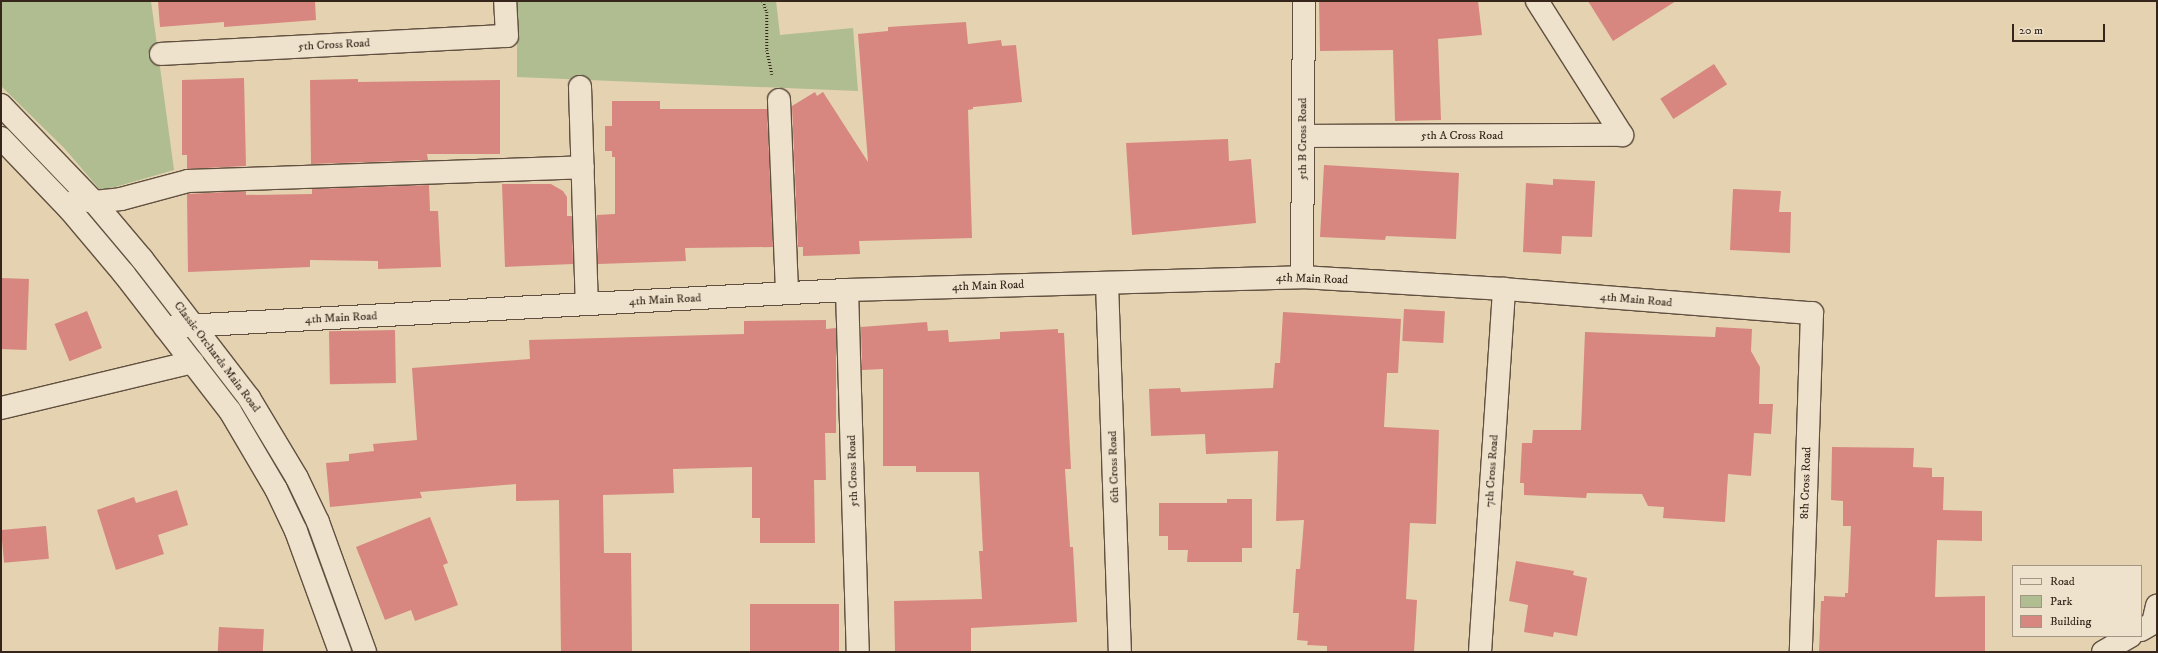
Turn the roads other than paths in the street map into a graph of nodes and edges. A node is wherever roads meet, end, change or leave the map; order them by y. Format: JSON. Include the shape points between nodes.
{"nodes":[{"id":1,"x":505,"y":1,"type":"edge"},
{"id":2,"x":1304,"y":1,"type":"edge"},
{"id":3,"x":1537,"y":1,"type":"edge"},
{"id":4,"x":161,"y":54,"type":"dead end"},
{"id":5,"x":580,"y":87,"type":"dead end"},
{"id":6,"x":779,"y":100,"type":"road end"},
{"id":7,"x":1,"y":105,"type":"edge"},
{"id":8,"x":1303,"y":136,"type":"junction"},
{"id":9,"x":1,"y":138,"type":"edge"},
{"id":10,"x":583,"y":167,"type":"junction"},
{"id":11,"x":57,"y":196,"type":"junction"},
{"id":12,"x":94,"y":202,"type":"junction"},
{"id":13,"x":1302,"y":277,"type":"junction"},
{"id":14,"x":1107,"y":283,"type":"junction"},
{"id":15,"x":1504,"y":289,"type":"junction"},
{"id":16,"x":847,"y":290,"type":"junction"},
{"id":17,"x":787,"y":293,"type":"junction"},
{"id":18,"x":587,"y":304,"type":"junction"},
{"id":19,"x":1812,"y":314,"type":"joint"},
{"id":20,"x":193,"y":326,"type":"junction"},
{"id":21,"x":165,"y":327,"type":"junction"},
{"id":22,"x":193,"y":362,"type":"junction"},
{"id":23,"x":1,"y":408,"type":"edge"},
{"id":24,"x":2157,"y":605,"type":"edge"},
{"id":25,"x":2142,"y":630,"type":"edge"},
{"id":26,"x":2129,"y":637,"type":"edge"},
{"id":27,"x":340,"y":652,"type":"edge"},
{"id":28,"x":365,"y":652,"type":"edge"},
{"id":29,"x":858,"y":652,"type":"edge"},
{"id":30,"x":1120,"y":652,"type":"edge"},
{"id":31,"x":1480,"y":652,"type":"edge"},
{"id":32,"x":1801,"y":652,"type":"edge"},
{"id":33,"x":2103,"y":652,"type":"edge"}],
"edges":[{"from":1,"to":4,"type":"street","name":"5th Cross Road","via":[[507,36]]},
{"from":2,"to":8,"type":"street","name":"5th B Cross Road"},
{"from":3,"to":8,"type":"street","name":"5th A Cross Road","via":[[1622,135]]},
{"from":5,"to":10,"type":"street"},
{"from":6,"to":17,"type":"street"},
{"from":7,"to":12,"type":"street","name":"Classic Orchards Main Road"},
{"from":8,"to":13,"type":"street","name":"5th B Cross Road"},
{"from":9,"to":11,"type":"street","name":"Classic Orchards Main Road"},
{"from":10,"to":12,"type":"street","via":[[188,181],[121,199]]},
{"from":10,"to":18,"type":"street"},
{"from":11,"to":12,"type":"street"},
{"from":11,"to":21,"type":"street","name":"Classic Orchards Main Road","via":[[124,274]]},
{"from":12,"to":20,"type":"street","name":"Classic Orchards Main Road"},
{"from":13,"to":14,"type":"street","name":"4th Main Road"},
{"from":13,"to":15,"type":"street","name":"4th Main Road"},
{"from":14,"to":16,"type":"street","name":"4th Main Road"},
{"from":14,"to":30,"type":"street","name":"6th Cross Road"},
{"from":15,"to":19,"type":"street","name":"4th Main Road"},
{"from":15,"to":31,"type":"street","name":"7th Cross Road"},
{"from":16,"to":17,"type":"street","name":"4th Main Road"},
{"from":16,"to":29,"type":"street","name":"5th Cross Road"},
{"from":17,"to":18,"type":"street","name":"4th Main Road"},
{"from":18,"to":20,"type":"street","name":"4th Main Road"},
{"from":19,"to":32,"type":"street","name":"8th Cross Road"},
{"from":20,"to":21,"type":"street","name":"4th Main Road"},
{"from":20,"to":28,"type":"street","name":"Classic Orchards Main Road","via":[[250,398],[297,478],[332,559]]},
{"from":21,"to":22,"type":"street","name":"Classic Orchards Main Road"},
{"from":22,"to":23,"type":"street"},
{"from":22,"to":27,"type":"street","name":"Classic Orchards Main Road","via":[[230,411],[276,488],[302,545]]},
{"from":24,"to":25,"type":"street","via":[[2153,624]]},
{"from":26,"to":33,"type":"street"}]}
